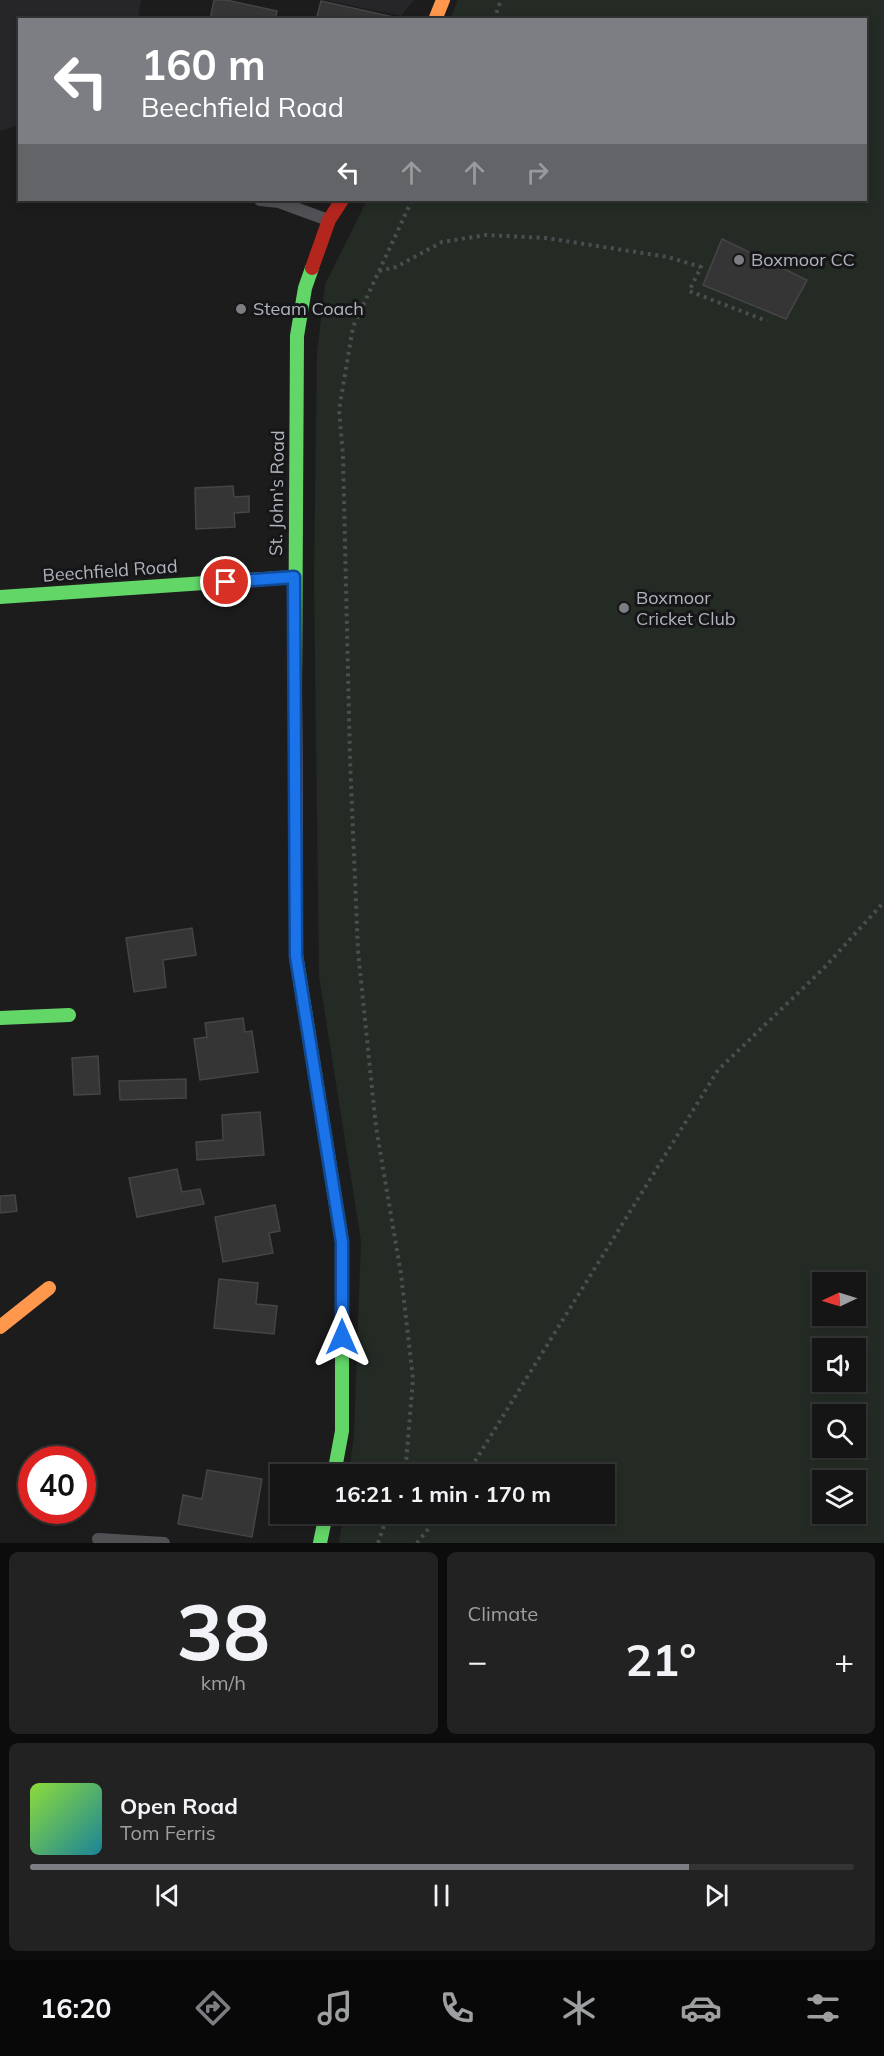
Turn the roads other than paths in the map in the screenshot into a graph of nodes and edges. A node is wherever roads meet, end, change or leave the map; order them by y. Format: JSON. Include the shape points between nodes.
{"nodes":[{"id":1,"x":443,"y":0,"type":"edge"},
{"id":2,"x":436,"y":18,"type":"edge"},
{"id":3,"x":270,"y":201,"type":"edge"},
{"id":4,"x":341,"y":201,"type":"edge"},
{"id":5,"x":329,"y":220,"type":"junction"},
{"id":6,"x":294,"y":577,"type":"junction"},
{"id":7,"x":0,"y":597,"type":"edge"},
{"id":8,"x":69,"y":1015,"type":"dead end"},
{"id":9,"x":0,"y":1018,"type":"edge"},
{"id":10,"x":49,"y":1288,"type":"dead end"},
{"id":11,"x":0,"y":1327,"type":"edge"},
{"id":12,"x":336,"y":1464,"type":"edge"},
{"id":13,"x":324,"y":1524,"type":"edge"},
{"id":14,"x":98,"y":1539,"type":"dead end"},
{"id":15,"x":164,"y":1543,"type":"edge"},
{"id":16,"x":320,"y":1543,"type":"edge"}],
"edges":[{"from":1,"to":2,"type":"street"},
{"from":3,"to":5,"type":"lane"},
{"from":4,"to":5,"type":"street","name":"St. John's Road"},
{"from":5,"to":6,"type":"street","name":"St. John's Road","via":[[305,288],[297,336]]},
{"from":6,"to":7,"type":"street","name":"Beechfield Road"},
{"from":6,"to":12,"type":"street","name":"St. John's Road","via":[[296,956],[342,1242],[342,1431]]},
{"from":8,"to":9,"type":"street"},
{"from":10,"to":11,"type":"street"},
{"from":13,"to":16,"type":"street"},
{"from":14,"to":15,"type":"lane"}]}
